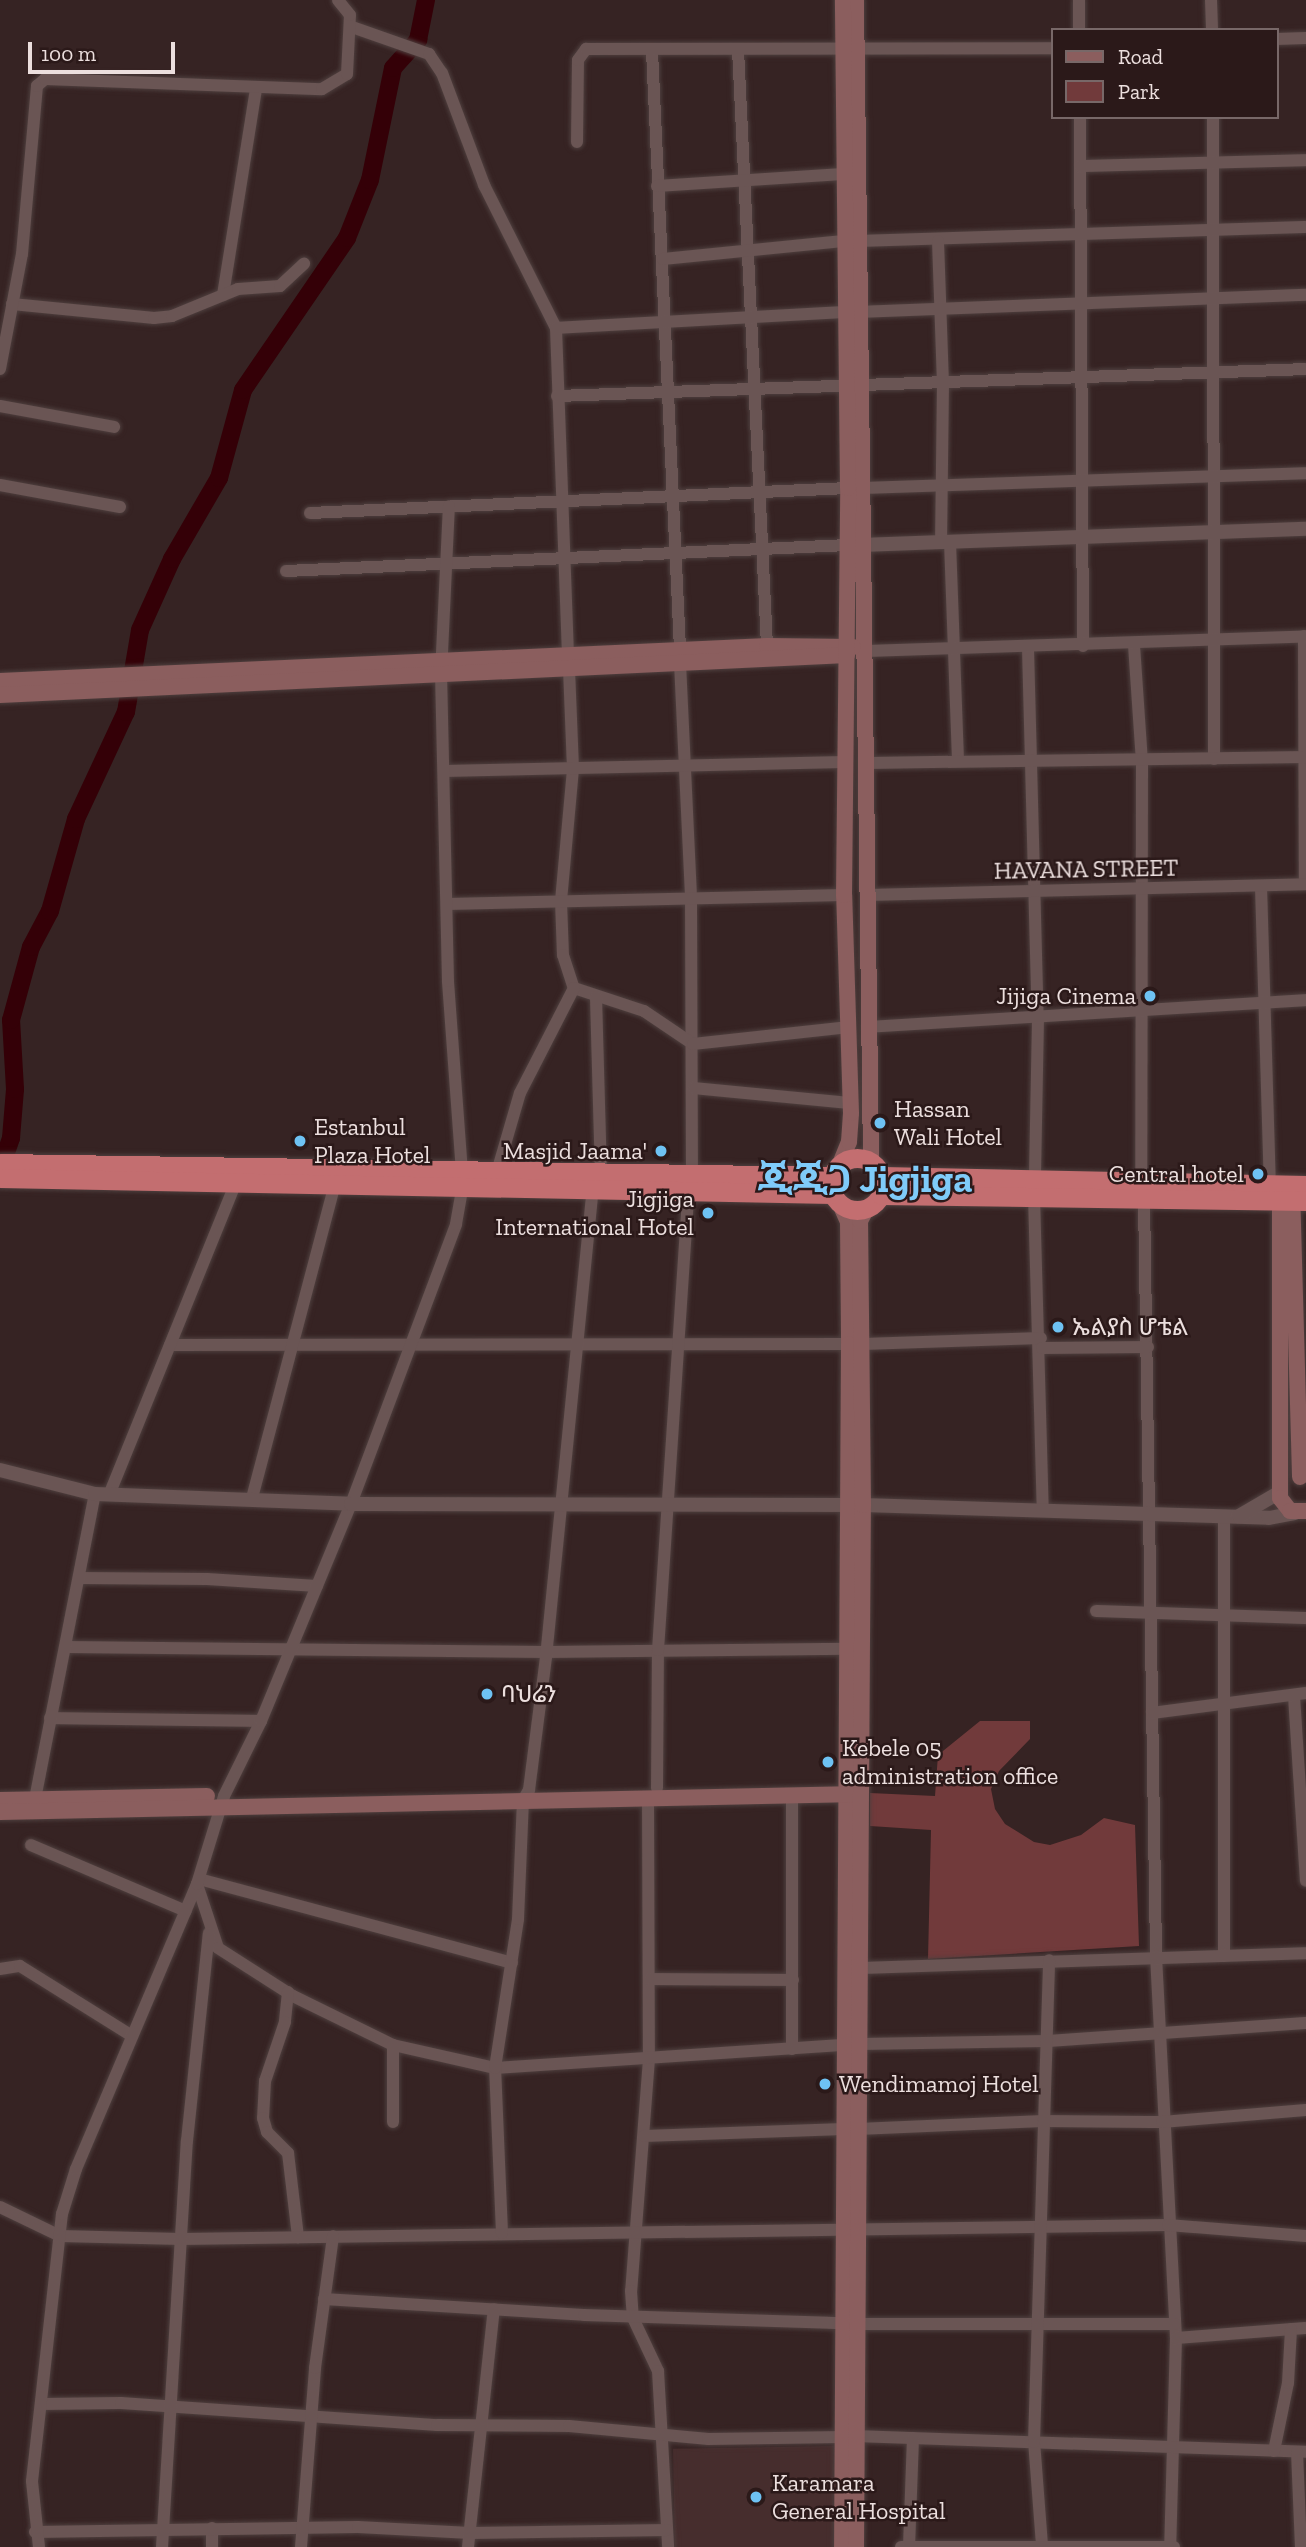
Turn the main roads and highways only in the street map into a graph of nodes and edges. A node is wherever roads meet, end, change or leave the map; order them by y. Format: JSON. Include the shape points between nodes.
{"nodes":[{"id":1,"x":843,"y":0,"type":"edge"},
{"id":2,"x":856,"y":0,"type":"edge"},
{"id":3,"x":850,"y":47,"type":"junction"},
{"id":4,"x":850,"y":241,"type":"junction"},
{"id":5,"x":854,"y":545,"type":"junction"},
{"id":6,"x":846,"y":650,"type":"junction"},
{"id":7,"x":866,"y":651,"type":"junction"},
{"id":8,"x":680,"y":656,"type":"junction"},
{"id":9,"x":0,"y":681,"type":"edge"},
{"id":10,"x":92,"y":685,"type":"junction"},
{"id":11,"x":0,"y":695,"type":"edge"},
{"id":12,"x":0,"y":1163,"type":"edge"},
{"id":13,"x":49,"y":1171,"type":"junction"},
{"id":14,"x":0,"y":1178,"type":"edge"},
{"id":15,"x":462,"y":1178,"type":"junction"},
{"id":16,"x":597,"y":1181,"type":"junction"},
{"id":17,"x":836,"y":1184,"type":"junction"},
{"id":18,"x":875,"y":1185,"type":"junction"},
{"id":19,"x":1290,"y":1192,"type":"edge"},
{"id":20,"x":856,"y":1344,"type":"junction"},
{"id":21,"x":1303,"y":1478,"type":"edge"},
{"id":22,"x":1282,"y":1488,"type":"junction"},
{"id":23,"x":856,"y":1505,"type":"junction"},
{"id":24,"x":1302,"y":1514,"type":"edge"},
{"id":25,"x":854,"y":1789,"type":"junction"},
{"id":26,"x":653,"y":1793,"type":"junction"},
{"id":27,"x":0,"y":1800,"type":"edge"},
{"id":28,"x":223,"y":1801,"type":"junction"},
{"id":29,"x":0,"y":1812,"type":"edge"},
{"id":30,"x":852,"y":2044,"type":"junction"},
{"id":31,"x":849,"y":2436,"type":"junction"},
{"id":32,"x":842,"y":2547,"type":"edge"},
{"id":33,"x":856,"y":2547,"type":"edge"}],
"edges":[{"from":1,"to":3,"type":"main road"},
{"from":2,"to":3,"type":"main road"},
{"from":3,"to":4,"type":"main road"},
{"from":3,"to":4,"type":"main road","via":[[843,174]]},
{"from":4,"to":5,"type":"main road"},
{"from":5,"to":6,"type":"main road"},
{"from":5,"to":7,"type":"main road"},
{"from":6,"to":7,"type":"main road"},
{"from":6,"to":8,"type":"main road"},
{"from":6,"to":8,"type":"main road","via":[[767,646]]},
{"from":6,"to":17,"type":"main road","via":[[844,895],[850,1103],[849,1142]]},
{"from":7,"to":18,"type":"main road","via":[[867,1027]]},
{"from":8,"to":10,"type":"main road"},
{"from":9,"to":10,"type":"main road"},
{"from":10,"to":11,"type":"main road"},
{"from":12,"to":13,"type":"highway"},
{"from":13,"to":14,"type":"highway"},
{"from":13,"to":15,"type":"highway"},
{"from":13,"to":15,"type":"highway","via":[[236,1182]]},
{"from":15,"to":16,"type":"highway"},
{"from":15,"to":16,"type":"highway","via":[[497,1172]]},
{"from":16,"to":17,"type":"highway"},
{"from":17,"to":18,"type":"highway","via":[[850,1209]]},
{"from":17,"to":18,"type":"highway","via":[[853,1158]]},
{"from":17,"to":20,"type":"main road","via":[[848,1222]]},
{"from":18,"to":19,"type":"highway"},
{"from":18,"to":20,"type":"main road","via":[[860,1221]]},
{"from":19,"to":21,"type":"main road","via":[[1294,1394]]},
{"from":19,"to":22,"type":"main road"},
{"from":20,"to":23,"type":"main road"},
{"from":21,"to":22,"type":"main road"},
{"from":22,"to":24,"type":"main road","via":[[1285,1508]]},
{"from":23,"to":25,"type":"main road"},
{"from":23,"to":25,"type":"main road","via":[[848,1649]]},
{"from":25,"to":26,"type":"main road"},
{"from":25,"to":26,"type":"main road","via":[[792,1794]]},
{"from":25,"to":30,"type":"main road"},
{"from":25,"to":30,"type":"main road","via":[[860,1968]]},
{"from":26,"to":28,"type":"main road"},
{"from":27,"to":28,"type":"main road"},
{"from":28,"to":29,"type":"main road"},
{"from":30,"to":31,"type":"main road"},
{"from":31,"to":32,"type":"main road"},
{"from":31,"to":33,"type":"main road"}]}
